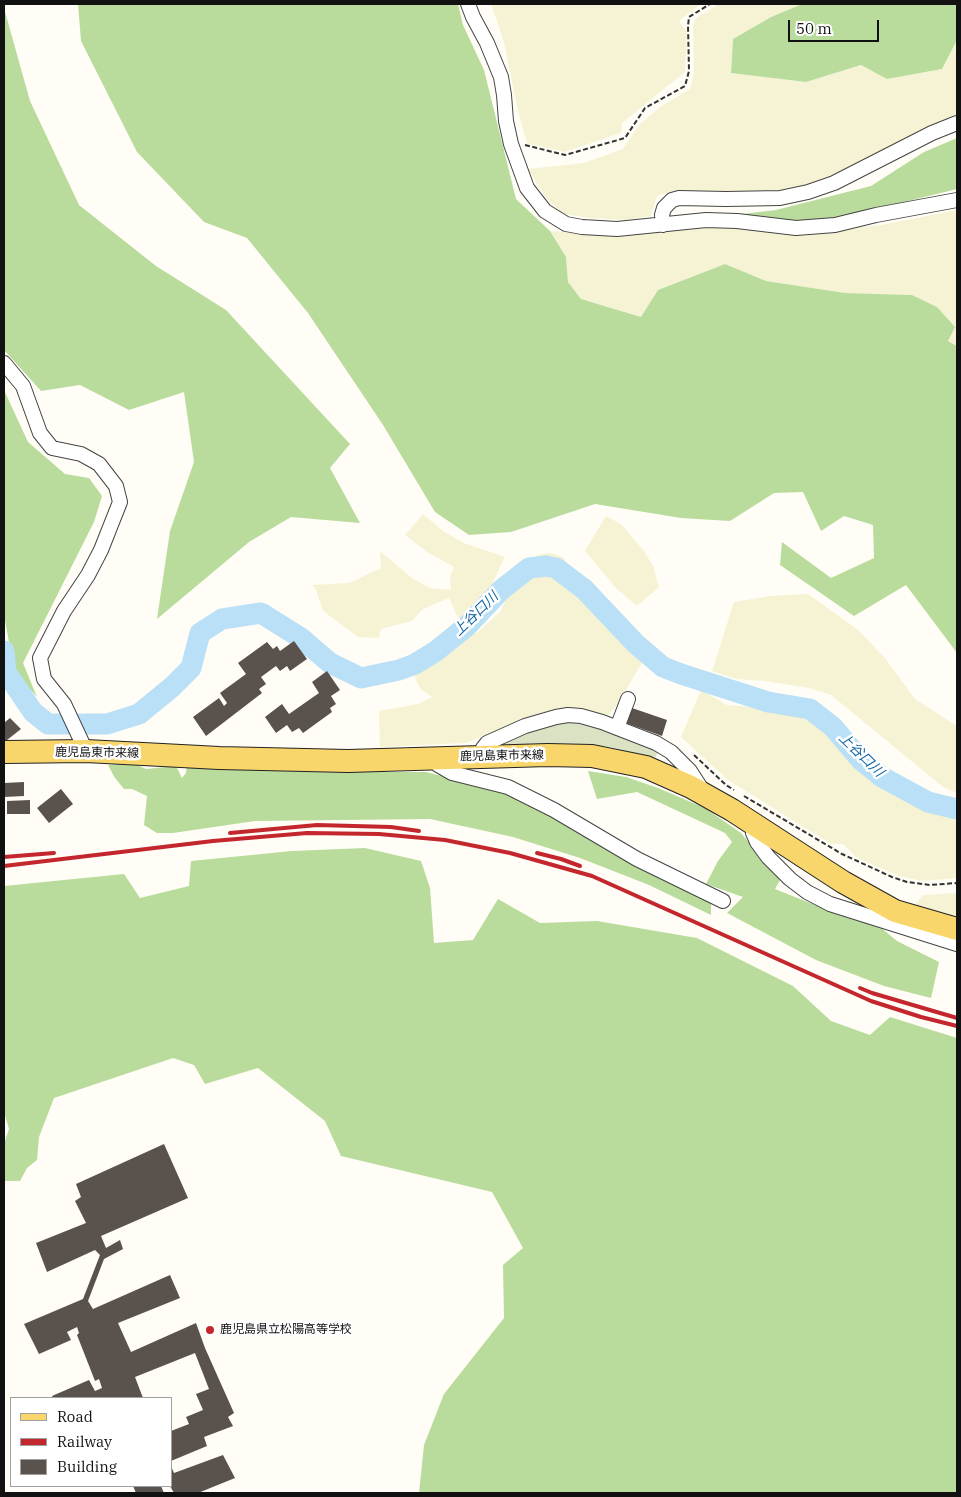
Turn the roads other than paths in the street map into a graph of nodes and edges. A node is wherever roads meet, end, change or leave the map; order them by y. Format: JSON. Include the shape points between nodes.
{"nodes":[{"id":1,"x":468,"y":4,"type":"edge"},
{"id":2,"x":957,"y":123,"type":"edge"},
{"id":3,"x":957,"y":200,"type":"edge"},
{"id":4,"x":663,"y":225,"type":"junction"},
{"id":5,"x":4,"y":363,"type":"edge"},
{"id":6,"x":628,"y":699,"type":"dead end"},
{"id":7,"x":617,"y":728,"type":"junction"},
{"id":8,"x":86,"y":751,"type":"junction"},
{"id":9,"x":4,"y":752,"type":"edge"},
{"id":10,"x":480,"y":757,"type":"junction"},
{"id":11,"x":434,"y":758,"type":"junction"},
{"id":12,"x":704,"y":794,"type":"junction"},
{"id":13,"x":752,"y":823,"type":"junction"},
{"id":14,"x":723,"y":901,"type":"dead end"},
{"id":15,"x":957,"y":929,"type":"edge"},
{"id":16,"x":957,"y":944,"type":"edge"}],
"edges":[{"from":1,"to":4,"type":"street","via":[[501,78],[511,144],[527,188],[545,211],[566,224],[582,227],[616,229]]},
{"from":2,"to":4,"type":"street","via":[[834,183],[808,192],[780,198],[672,200],[664,208]]},
{"from":3,"to":4,"type":"street","via":[[835,225],[796,228],[714,220]]},
{"from":5,"to":8,"type":"street","via":[[23,386],[40,433],[52,448],[81,454],[99,464],[116,486],[120,502],[101,550],[40,658],[44,679],[64,704]]},
{"from":6,"to":7,"type":"street"},
{"from":7,"to":10,"type":"street","via":[[581,716],[556,717],[525,726],[487,743]]},
{"from":7,"to":12,"type":"street","via":[[656,743],[673,755],[690,771]]},
{"from":8,"to":9,"type":"main road","name":"鹿児島東市来線"},
{"from":8,"to":11,"type":"main road","name":"鹿児島東市来線","via":[[348,761]]},
{"from":10,"to":11,"type":"main road","name":"鹿児島東市来線"},
{"from":10,"to":12,"type":"main road","name":"鹿児島東市来線","via":[[592,756],[646,767]]},
{"from":11,"to":14,"type":"street","via":[[438,765],[452,774],[508,787],[554,810],[636,859]]},
{"from":12,"to":13,"type":"main road","name":"鹿児島東市来線"},
{"from":13,"to":15,"type":"main road","name":"鹿児島東市来線","via":[[843,882],[895,911]]},
{"from":13,"to":16,"type":"street","via":[[757,842],[768,857],[807,892],[830,904]]}]}
